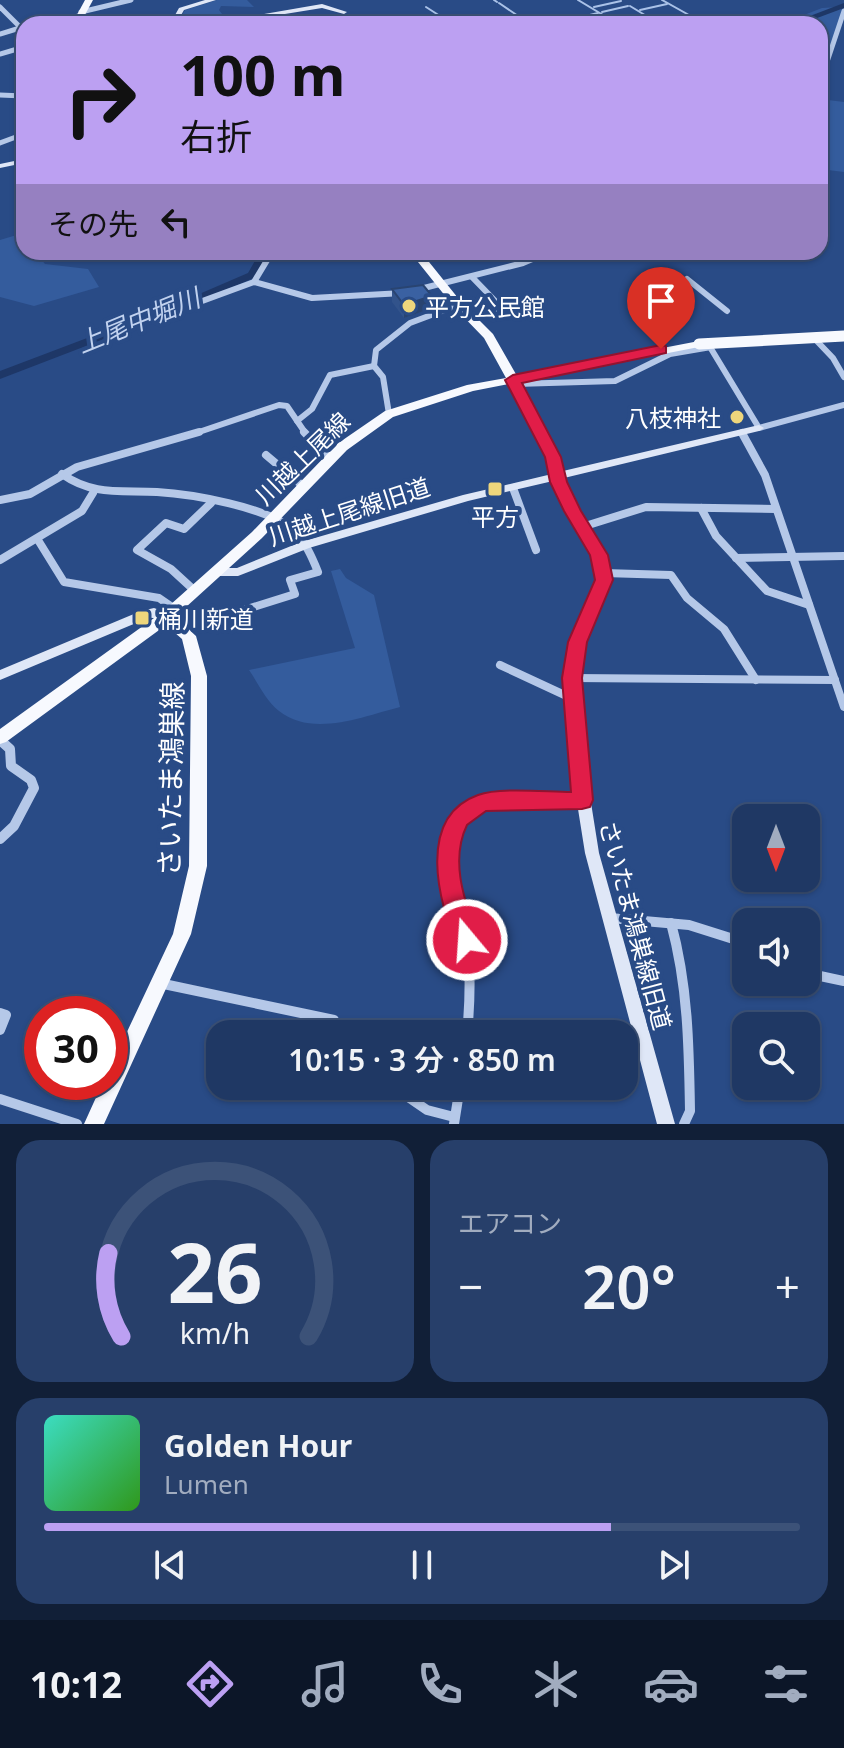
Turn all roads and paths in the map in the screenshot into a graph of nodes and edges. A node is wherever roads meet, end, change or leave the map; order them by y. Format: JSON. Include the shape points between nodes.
{"nodes":[{"id":1,"x":131,"y":0,"type":"edge"},
{"id":2,"x":213,"y":0,"type":"edge"},
{"id":3,"x":0,"y":7,"type":"edge"},
{"id":4,"x":844,"y":11,"type":"edge"},
{"id":5,"x":344,"y":12,"type":"dead end"},
{"id":6,"x":88,"y":16,"type":"edge"},
{"id":7,"x":177,"y":16,"type":"edge"},
{"id":8,"x":261,"y":16,"type":"edge"},
{"id":9,"x":16,"y":22,"type":"edge"},
{"id":10,"x":828,"y":59,"type":"edge"},
{"id":11,"x":267,"y":260,"type":"edge"},
{"id":12,"x":421,"y":260,"type":"edge"},
{"id":13,"x":533,"y":260,"type":"edge"},
{"id":14,"x":472,"y":277,"type":"junction"},
{"id":15,"x":687,"y":279,"type":"dead end"},
{"id":16,"x":254,"y":282,"type":"junction"},
{"id":17,"x":441,"y":285,"type":"junction"},
{"id":18,"x":458,"y":305,"type":"junction"},
{"id":19,"x":186,"y":307,"type":"dead end"},
{"id":20,"x":727,"y":311,"type":"dead end"},
{"id":21,"x":470,"y":317,"type":"junction"},
{"id":22,"x":809,"y":333,"type":"dead end"},
{"id":23,"x":844,"y":336,"type":"edge"},
{"id":24,"x":816,"y":341,"type":"junction"},
{"id":25,"x":704,"y":345,"type":"junction"},
{"id":26,"x":374,"y":366,"type":"junction"},
{"id":27,"x":844,"y":377,"type":"edge"},
{"id":28,"x":514,"y":382,"type":"junction"},
{"id":29,"x":844,"y":405,"type":"edge"},
{"id":30,"x":389,"y":414,"type":"junction"},
{"id":31,"x":297,"y":421,"type":"junction"},
{"id":32,"x":759,"y":428,"type":"junction"},
{"id":33,"x":742,"y":433,"type":"junction"},
{"id":34,"x":266,"y":455,"type":"dead end"},
{"id":35,"x":330,"y":459,"type":"junction"},
{"id":36,"x":62,"y":474,"type":"junction"},
{"id":37,"x":558,"y":478,"type":"junction"},
{"id":38,"x":304,"y":487,"type":"junction"},
{"id":39,"x":513,"y":488,"type":"junction"},
{"id":40,"x":93,"y":493,"type":"junction"},
{"id":41,"x":0,"y":500,"type":"edge"},
{"id":42,"x":211,"y":503,"type":"junction"},
{"id":43,"x":701,"y":508,"type":"junction"},
{"id":44,"x":776,"y":509,"type":"junction"},
{"id":45,"x":274,"y":519,"type":"junction"},
{"id":46,"x":582,"y":527,"type":"junction"},
{"id":47,"x":38,"y":540,"type":"junction"},
{"id":48,"x":305,"y":545,"type":"junction"},
{"id":49,"x":536,"y":550,"type":"dead end"},
{"id":50,"x":844,"y":556,"type":"edge"},
{"id":51,"x":736,"y":558,"type":"junction"},
{"id":52,"x":0,"y":560,"type":"edge"},
{"id":53,"x":793,"y":560,"type":"junction"},
{"id":54,"x":217,"y":572,"type":"junction"},
{"id":55,"x":604,"y":573,"type":"junction"},
{"id":56,"x":195,"y":591,"type":"junction"},
{"id":57,"x":809,"y":605,"type":"junction"},
{"id":58,"x":171,"y":613,"type":"junction"},
{"id":59,"x":184,"y":629,"type":"junction"},
{"id":60,"x":500,"y":665,"type":"dead end"},
{"id":61,"x":0,"y":675,"type":"edge"},
{"id":62,"x":572,"y":678,"type":"junction"},
{"id":63,"x":756,"y":680,"type":"junction"},
{"id":64,"x":835,"y":680,"type":"junction"},
{"id":65,"x":571,"y":698,"type":"junction"},
{"id":66,"x":844,"y":707,"type":"edge"},
{"id":67,"x":0,"y":739,"type":"edge"},
{"id":68,"x":582,"y":800,"type":"junction"},
{"id":69,"x":0,"y":839,"type":"edge"},
{"id":70,"x":610,"y":918,"type":"junction"},
{"id":71,"x":671,"y":923,"type":"junction"},
{"id":72,"x":732,"y":938,"type":"edge"},
{"id":73,"x":820,"y":976,"type":"edge"},
{"id":74,"x":844,"y":981,"type":"edge"},
{"id":75,"x":159,"y":983,"type":"junction"},
{"id":76,"x":0,"y":1013,"type":"edge"},
{"id":77,"x":334,"y":1020,"type":"edge"},
{"id":78,"x":467,"y":1020,"type":"edge"},
{"id":79,"x":0,"y":1030,"type":"edge"},
{"id":80,"x":0,"y":1099,"type":"edge"},
{"id":81,"x":412,"y":1100,"type":"edge"},
{"id":82,"x":458,"y":1100,"type":"edge"},
{"id":83,"x":454,"y":1120,"type":"edge"},
{"id":84,"x":77,"y":1124,"type":"edge"},
{"id":85,"x":94,"y":1124,"type":"edge"},
{"id":86,"x":666,"y":1124,"type":"edge"},
{"id":87,"x":684,"y":1124,"type":"edge"}],
"edges":[{"from":1,"to":6,"type":"street"},
{"from":2,"to":7,"type":"street","via":[[181,9]]},
{"from":3,"to":9,"type":"street"},
{"from":4,"to":10,"type":"street"},
{"from":5,"to":8,"type":"street","via":[[322,6]]},
{"from":11,"to":16,"type":"street"},
{"from":12,"to":17,"type":"main road"},
{"from":13,"to":14,"type":"street"},
{"from":14,"to":17,"type":"street"},
{"from":14,"to":21,"type":"street","via":[[501,307]]},
{"from":15,"to":20,"type":"street"},
{"from":16,"to":17,"type":"street","via":[[333,299]]},
{"from":16,"to":19,"type":"street"},
{"from":17,"to":18,"type":"main road"},
{"from":18,"to":21,"type":"main road"},
{"from":18,"to":26,"type":"street","via":[[396,330],[376,350]]},
{"from":21,"to":28,"type":"main road","via":[[495,344]]},
{"from":22,"to":24,"type":"street"},
{"from":23,"to":25,"type":"main road","name":"川越上尾線","bridge":true},
{"from":24,"to":25,"type":"street"},
{"from":24,"to":27,"type":"street"},
{"from":25,"to":28,"type":"main road","name":"川越上尾線"},
{"from":25,"to":28,"type":"street","via":[[670,354],[615,381]]},
{"from":25,"to":32,"type":"street"},
{"from":26,"to":30,"type":"street","via":[[383,377]]},
{"from":26,"to":31,"type":"street","via":[[330,375],[312,409]]},
{"from":28,"to":30,"type":"main road","name":"川越上尾線","via":[[448,393]]},
{"from":28,"to":37,"type":"street","via":[[553,457]]},
{"from":29,"to":32,"type":"street"},
{"from":30,"to":35,"type":"main road","name":"川越上尾線"},
{"from":31,"to":35,"type":"street"},
{"from":31,"to":36,"type":"street","via":[[285,404],[265,407]]},
{"from":32,"to":33,"type":"street"},
{"from":33,"to":37,"type":"street"},
{"from":33,"to":44,"type":"street"},
{"from":34,"to":38,"type":"street"},
{"from":35,"to":38,"type":"main road","name":"川越上尾線"},
{"from":36,"to":40,"type":"street"},
{"from":36,"to":41,"type":"street","via":[[30,494]]},
{"from":37,"to":39,"type":"street","name":"川越上尾線旧道"},
{"from":37,"to":46,"type":"street"},
{"from":38,"to":45,"type":"main road","name":"川越上尾線"},
{"from":39,"to":48,"type":"street","name":"川越上尾線旧道"},
{"from":39,"to":49,"type":"street"},
{"from":40,"to":42,"type":"street","via":[[168,493]]},
{"from":40,"to":47,"type":"street","via":[[82,511]]},
{"from":42,"to":45,"type":"street"},
{"from":42,"to":56,"type":"street","via":[[184,529],[166,523],[137,550],[171,569]]},
{"from":43,"to":44,"type":"street"},
{"from":43,"to":46,"type":"street","via":[[638,508]]},
{"from":43,"to":51,"type":"street","via":[[709,527]]},
{"from":44,"to":53,"type":"street"},
{"from":45,"to":48,"type":"street"},
{"from":45,"to":54,"type":"main road","name":"川越上尾線"},
{"from":46,"to":55,"type":"street"},
{"from":47,"to":52,"type":"street"},
{"from":47,"to":58,"type":"street","via":[[64,582],[159,598]]},
{"from":48,"to":54,"type":"street","name":"川越上尾線旧道","via":[[238,572]]},
{"from":48,"to":59,"type":"street","via":[[318,572],[290,580],[295,594]]},
{"from":50,"to":53,"type":"street"},
{"from":51,"to":53,"type":"street"},
{"from":51,"to":57,"type":"street","via":[[767,591]]},
{"from":53,"to":57,"type":"street"},
{"from":54,"to":56,"type":"main road","name":"川越上尾線"},
{"from":55,"to":62,"type":"street","name":"さいたま鴻巣線旧道","via":[[598,600],[577,642]]},
{"from":55,"to":63,"type":"street","via":[[671,575],[685,599],[730,635]]},
{"from":56,"to":58,"type":"main road","name":"川越上尾線"},
{"from":57,"to":64,"type":"street"},
{"from":58,"to":59,"type":"main road"},
{"from":58,"to":61,"type":"street","via":[[145,614]]},
{"from":58,"to":67,"type":"main road","name":"川越上尾線"},
{"from":59,"to":75,"type":"main road","name":"さいたま鴻巣線","via":[[191,641],[201,701],[198,866],[188,917]]},
{"from":60,"to":65,"type":"street"},
{"from":62,"to":63,"type":"street"},
{"from":62,"to":65,"type":"street","name":"さいたま鴻巣線旧道"},
{"from":63,"to":64,"type":"street"},
{"from":64,"to":66,"type":"street"},
{"from":65,"to":68,"type":"street","name":"さいたま鴻巣線旧道"},
{"from":67,"to":69,"type":"street","via":[[10,749],[11,766],[34,788],[14,826]]},
{"from":68,"to":70,"type":"street","name":"さいたま鴻巣線旧道"},
{"from":68,"to":78,"type":"street","via":[[482,802],[455,824],[448,869],[467,940]]},
{"from":70,"to":71,"type":"street"},
{"from":70,"to":86,"type":"street","name":"さいたま鴻巣線旧道"},
{"from":71,"to":72,"type":"street"},
{"from":71,"to":87,"type":"street","via":[[688,998],[690,1111]]},
{"from":73,"to":74,"type":"street"},
{"from":75,"to":77,"type":"street"},
{"from":75,"to":85,"type":"main road","name":"さいたま鴻巣線"},
{"from":76,"to":79,"type":"street","via":[[6,1015]]},
{"from":80,"to":84,"type":"street"},
{"from":81,"to":83,"type":"street"},
{"from":82,"to":83,"type":"street"}]}
